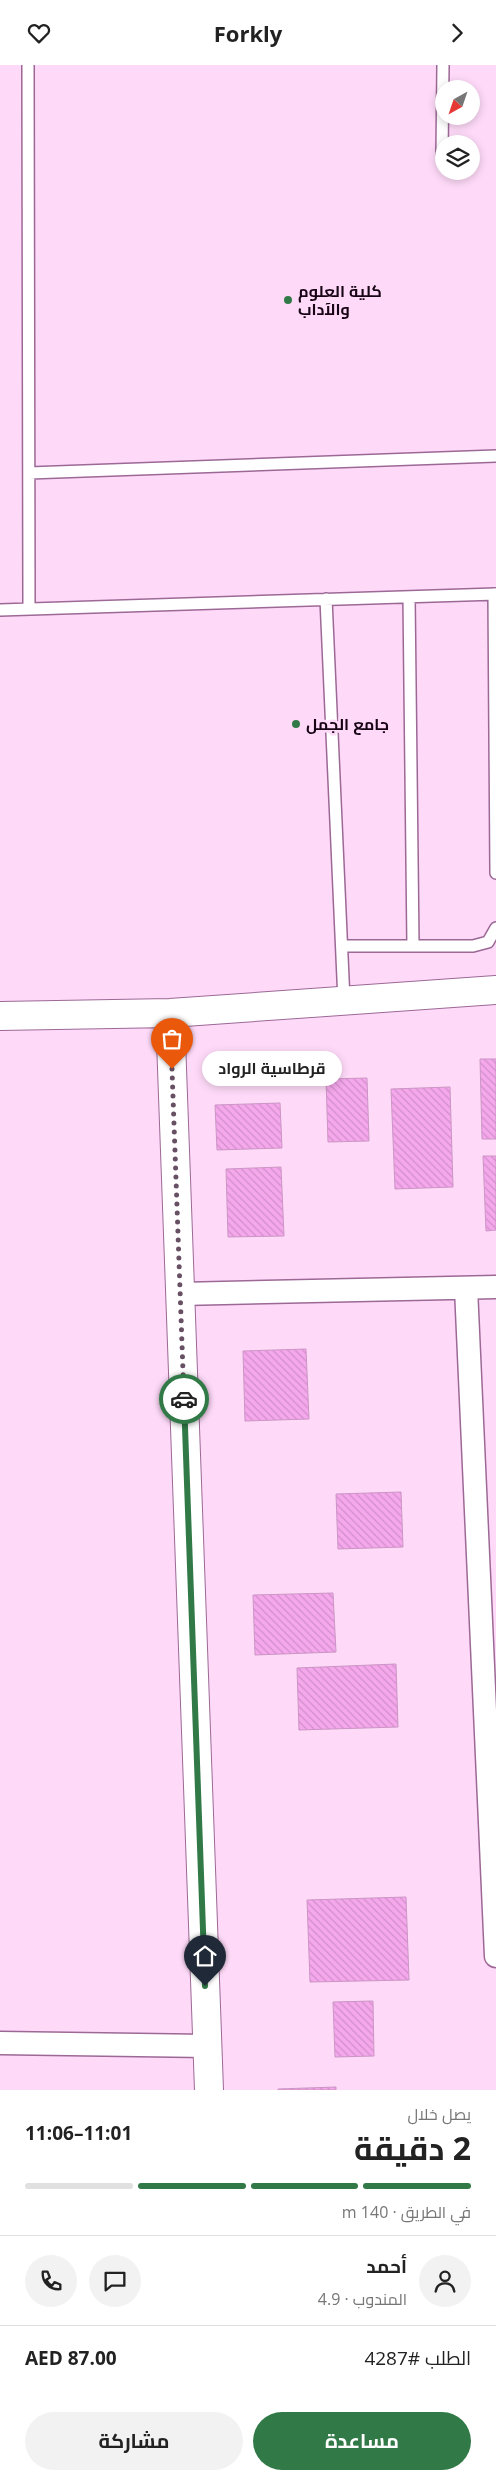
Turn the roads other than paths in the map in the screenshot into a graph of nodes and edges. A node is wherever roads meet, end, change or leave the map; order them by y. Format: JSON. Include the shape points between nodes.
{"nodes":[{"id":1,"x":28,"y":65,"type":"edge"},
{"id":2,"x":443,"y":65,"type":"edge"},
{"id":3,"x":442,"y":135,"type":"edge"},
{"id":4,"x":496,"y":457,"type":"edge"},
{"id":5,"x":29,"y":473,"type":"junction"},
{"id":6,"x":495,"y":594,"type":"edge"},
{"id":7,"x":409,"y":597,"type":"junction"},
{"id":8,"x":326,"y":599,"type":"junction"},
{"id":9,"x":29,"y":609,"type":"junction"},
{"id":10,"x":0,"y":610,"type":"edge"},
{"id":11,"x":496,"y":873,"type":"edge"},
{"id":12,"x":496,"y":928,"type":"edge"},
{"id":13,"x":413,"y":945,"type":"junction"},
{"id":14,"x":342,"y":946,"type":"junction"},
{"id":15,"x":496,"y":990,"type":"edge"},
{"id":16,"x":344,"y":1001,"type":"junction"},
{"id":17,"x":170,"y":1013,"type":"junction"},
{"id":18,"x":0,"y":1016,"type":"edge"},
{"id":19,"x":496,"y":1287,"type":"edge"},
{"id":20,"x":466,"y":1288,"type":"junction"},
{"id":21,"x":180,"y":1294,"type":"junction"},
{"id":22,"x":496,"y":1956,"type":"edge"},
{"id":23,"x":0,"y":2043,"type":"edge"},
{"id":24,"x":207,"y":2046,"type":"junction"},
{"id":25,"x":209,"y":2090,"type":"edge"}],
"edges":[{"from":1,"to":5,"type":"lane"},
{"from":2,"to":3,"type":"lane"},
{"from":4,"to":5,"type":"lane"},
{"from":5,"to":9,"type":"lane"},
{"from":6,"to":7,"type":"lane"},
{"from":6,"to":11,"type":"lane"},
{"from":7,"to":8,"type":"lane"},
{"from":7,"to":13,"type":"lane"},
{"from":8,"to":9,"type":"lane"},
{"from":8,"to":14,"type":"lane"},
{"from":9,"to":10,"type":"lane"},
{"from":12,"to":13,"type":"lane","via":[[488,942],[473,946]]},
{"from":13,"to":14,"type":"lane"},
{"from":14,"to":16,"type":"lane"},
{"from":15,"to":16,"type":"street"},
{"from":16,"to":17,"type":"street"},
{"from":17,"to":18,"type":"street"},
{"from":17,"to":21,"type":"street"},
{"from":19,"to":20,"type":"street"},
{"from":20,"to":21,"type":"street"},
{"from":20,"to":22,"type":"street"},
{"from":21,"to":24,"type":"street"},
{"from":23,"to":24,"type":"street"},
{"from":24,"to":25,"type":"street"}]}
